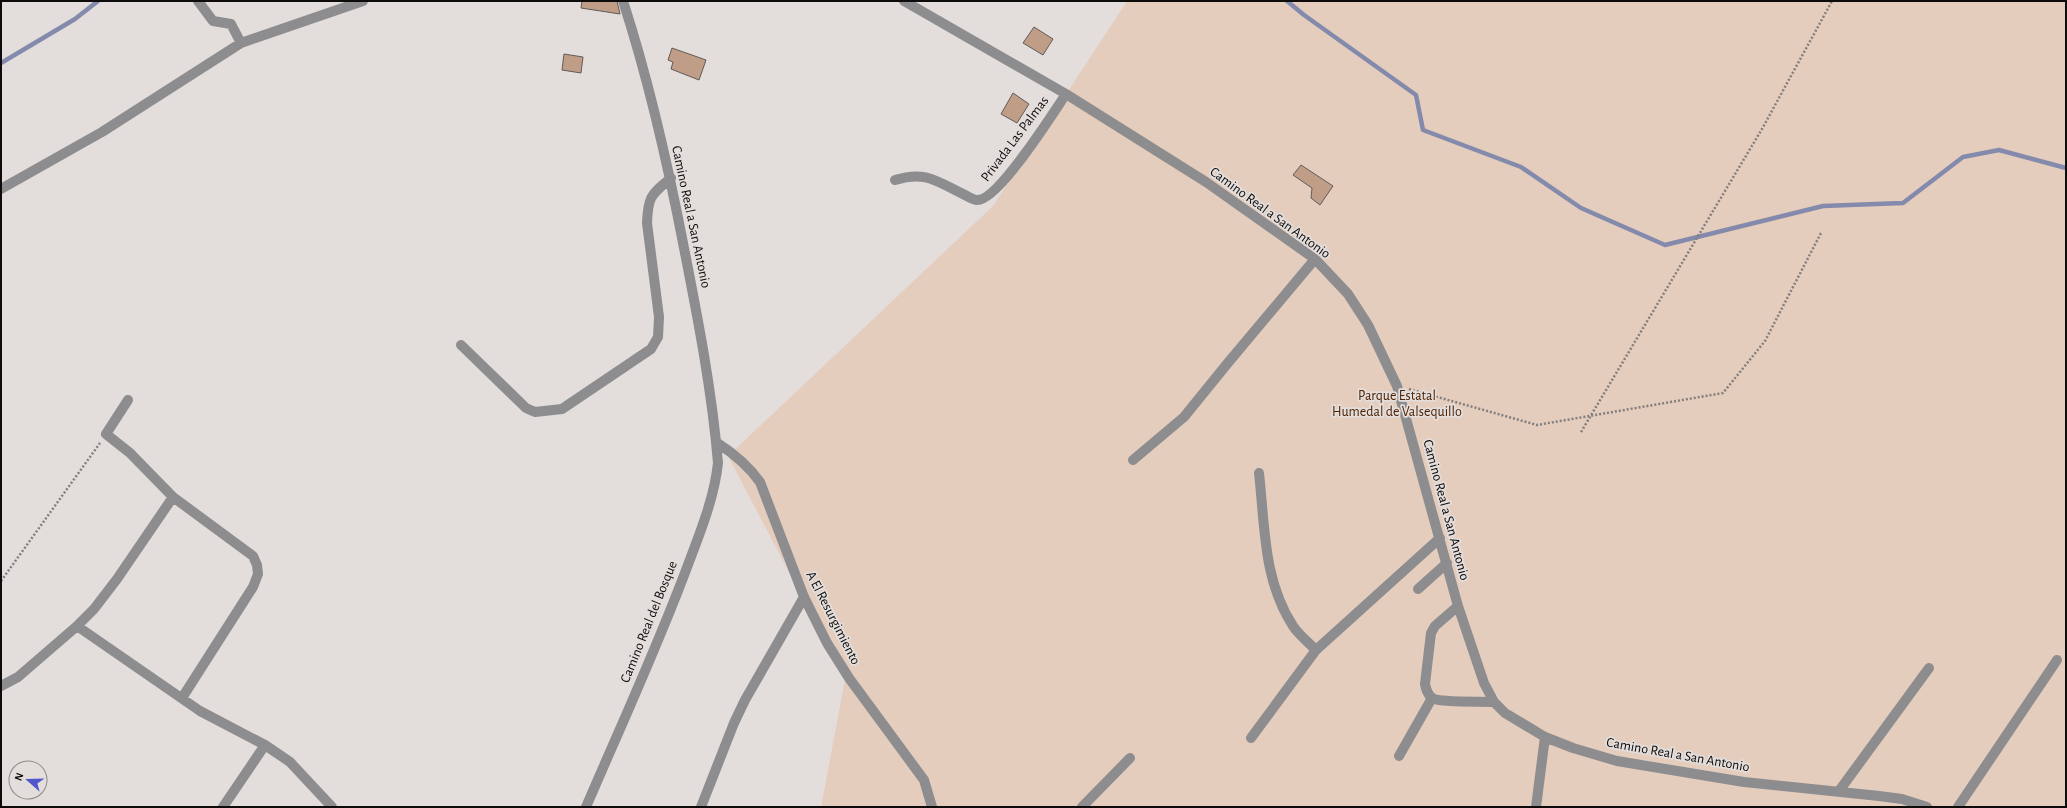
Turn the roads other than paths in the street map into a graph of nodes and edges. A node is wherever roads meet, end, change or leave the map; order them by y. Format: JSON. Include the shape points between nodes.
{"nodes":[{"id":1,"x":198,"y":1,"type":"edge"},
{"id":2,"x":363,"y":1,"type":"edge"},
{"id":3,"x":623,"y":1,"type":"edge"},
{"id":4,"x":904,"y":1,"type":"edge"},
{"id":5,"x":241,"y":43,"type":"junction"},
{"id":6,"x":1066,"y":94,"type":"junction"},
{"id":7,"x":671,"y":178,"type":"junction"},
{"id":8,"x":895,"y":180,"type":"dead end"},
{"id":9,"x":1,"y":189,"type":"edge"},
{"id":10,"x":1314,"y":260,"type":"junction"},
{"id":11,"x":461,"y":345,"type":"dead end"},
{"id":12,"x":128,"y":400,"type":"dead end"},
{"id":13,"x":716,"y":442,"type":"junction"},
{"id":14,"x":1133,"y":460,"type":"dead end"},
{"id":15,"x":1259,"y":472,"type":"dead end"},
{"id":16,"x":173,"y":497,"type":"junction"},
{"id":17,"x":1440,"y":538,"type":"junction"},
{"id":18,"x":1447,"y":563,"type":"junction"},
{"id":19,"x":1418,"y":589,"type":"dead end"},
{"id":20,"x":804,"y":597,"type":"junction"},
{"id":21,"x":1458,"y":606,"type":"junction"},
{"id":22,"x":77,"y":626,"type":"junction"},
{"id":23,"x":1316,"y":650,"type":"junction"},
{"id":24,"x":2057,"y":660,"type":"dead end"},
{"id":25,"x":1928,"y":668,"type":"dead end"},
{"id":26,"x":1,"y":686,"type":"edge"},
{"id":27,"x":182,"y":698,"type":"junction"},
{"id":28,"x":1432,"y":698,"type":"junction"},
{"id":29,"x":1494,"y":702,"type":"junction"},
{"id":30,"x":1545,"y":737,"type":"junction"},
{"id":31,"x":1251,"y":738,"type":"dead end"},
{"id":32,"x":265,"y":745,"type":"junction"},
{"id":33,"x":1399,"y":756,"type":"dead end"},
{"id":34,"x":1130,"y":758,"type":"dead end"},
{"id":35,"x":1839,"y":791,"type":"junction"},
{"id":36,"x":223,"y":807,"type":"edge"},
{"id":37,"x":332,"y":807,"type":"edge"},
{"id":38,"x":586,"y":807,"type":"edge"},
{"id":39,"x":701,"y":807,"type":"edge"},
{"id":40,"x":932,"y":807,"type":"edge"},
{"id":41,"x":1082,"y":807,"type":"edge"},
{"id":42,"x":1536,"y":807,"type":"edge"},
{"id":43,"x":1927,"y":807,"type":"edge"},
{"id":44,"x":1958,"y":807,"type":"edge"}],
"edges":[{"from":1,"to":5,"type":"street","via":[[213,21],[231,24]]},
{"from":2,"to":5,"type":"street"},
{"from":3,"to":7,"type":"street","name":"Camino Real a San Antonio"},
{"from":4,"to":6,"type":"street","name":"Camino Real a San Antonio"},
{"from":5,"to":9,"type":"street","via":[[102,132]]},
{"from":6,"to":8,"type":"street","name":"Privada Las Palmas","via":[[1002,184],[985,198],[975,200],[925,176],[909,176]]},
{"from":6,"to":10,"type":"street","name":"Camino Real a San Antonio","via":[[1206,182]]},
{"from":7,"to":11,"type":"street","via":[[652,194],[648,208],[659,317],[658,337],[651,349],[562,409],[535,412],[526,408]]},
{"from":7,"to":13,"type":"street","name":"Camino Real a San Antonio","via":[[696,308]]},
{"from":10,"to":14,"type":"street","via":[[1184,417]]},
{"from":10,"to":17,"type":"street","name":"Camino Real a San Antonio","via":[[1348,294],[1368,325],[1397,386]]},
{"from":12,"to":16,"type":"street","via":[[106,434],[130,453]]},
{"from":13,"to":20,"type":"street","name":"A El Resurgimiento","via":[[734,454],[760,482]]},
{"from":13,"to":38,"type":"street","name":"Camino Real del Bosque","via":[[716,481],[701,530]]},
{"from":15,"to":23,"type":"street","via":[[1269,572],[1274,590],[1294,627]]},
{"from":16,"to":22,"type":"street","via":[[118,579]]},
{"from":16,"to":27,"type":"street","via":[[248,551],[257,565],[258,574],[253,587]]},
{"from":17,"to":18,"type":"street","name":"Camino Real a San Antonio"},
{"from":17,"to":23,"type":"street"},
{"from":18,"to":19,"type":"street"},
{"from":18,"to":21,"type":"street","name":"Camino Real a San Antonio"},
{"from":20,"to":39,"type":"street","via":[[745,700]]},
{"from":20,"to":40,"type":"street","name":"A El Resurgimiento","via":[[827,643],[849,678],[924,780]]},
{"from":21,"to":28,"type":"street","via":[[1435,626],[1432,633],[1425,684]]},
{"from":21,"to":29,"type":"street","name":"Camino Real a San Antonio","via":[[1484,683]]},
{"from":22,"to":26,"type":"street","via":[[18,677]]},
{"from":22,"to":27,"type":"street"},
{"from":23,"to":31,"type":"street"},
{"from":24,"to":44,"type":"street"},
{"from":25,"to":35,"type":"street"},
{"from":27,"to":32,"type":"street","via":[[200,711]]},
{"from":28,"to":29,"type":"street"},
{"from":28,"to":33,"type":"street"},
{"from":29,"to":30,"type":"street","name":"Camino Real a San Antonio","via":[[1520,723]]},
{"from":30,"to":35,"type":"street","name":"Camino Real a San Antonio","via":[[1602,757],[1652,768],[1744,782]]},
{"from":30,"to":42,"type":"street"},
{"from":32,"to":36,"type":"street"},
{"from":32,"to":37,"type":"street","via":[[290,762]]},
{"from":34,"to":41,"type":"street"},
{"from":35,"to":43,"type":"street","name":"Camino Real a San Antonio","via":[[1902,799]]}]}
